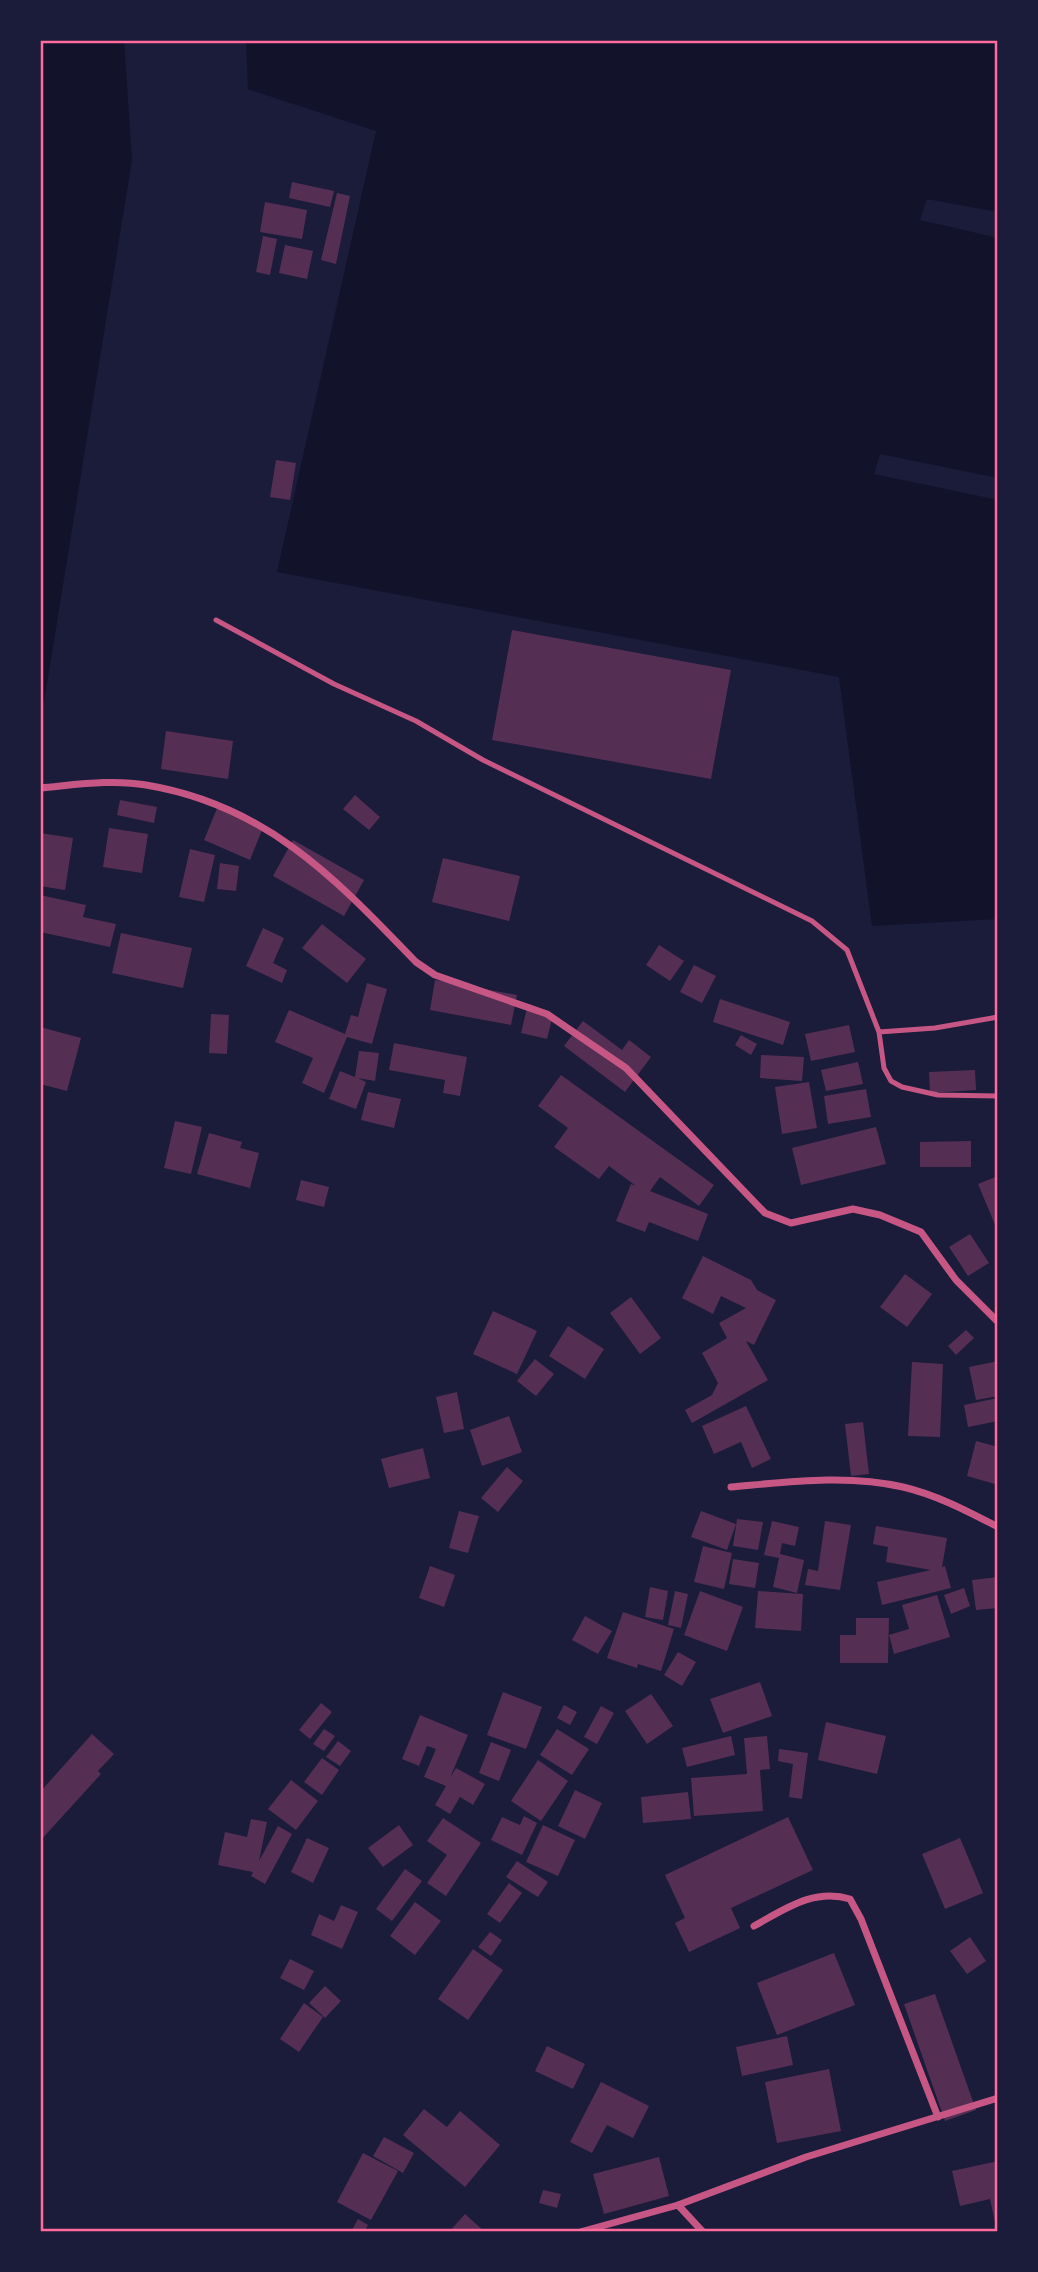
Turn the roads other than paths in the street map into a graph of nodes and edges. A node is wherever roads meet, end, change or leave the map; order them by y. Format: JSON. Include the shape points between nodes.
{"nodes":[{"id":1,"x":216,"y":620,"type":"dead end"},
{"id":2,"x":40,"y":788,"type":"edge"},
{"id":3,"x":998,"y":1017,"type":"edge"},
{"id":4,"x":879,"y":1032,"type":"junction"},
{"id":5,"x":998,"y":1096,"type":"edge"},
{"id":6,"x":998,"y":1322,"type":"edge"},
{"id":7,"x":731,"y":1487,"type":"dead end"},
{"id":8,"x":998,"y":1527,"type":"edge"},
{"id":9,"x":754,"y":1926,"type":"dead end"},
{"id":10,"x":998,"y":2098,"type":"edge"},
{"id":11,"x":939,"y":2117,"type":"junction"},
{"id":12,"x":678,"y":2205,"type":"junction"},
{"id":13,"x":580,"y":2232,"type":"edge"},
{"id":14,"x":703,"y":2232,"type":"edge"}],
"edges":[{"from":1,"to":4,"type":"lane","via":[[483,760],[812,921],[847,950]]},
{"from":2,"to":6,"type":"street","via":[[145,785],[194,797],[249,820],[313,859],[416,962],[435,975],[547,1014],[626,1068],[765,1213],[791,1223],[853,1209],[921,1232],[956,1280]]},
{"from":3,"to":4,"type":"lane"},
{"from":4,"to":5,"type":"lane","via":[[884,1068],[891,1081],[902,1087],[938,1095]]},
{"from":7,"to":8,"type":"street","via":[[820,1481],[903,1487],[949,1502]]},
{"from":9,"to":11,"type":"street","via":[[800,1901],[832,1894],[850,1899]]},
{"from":10,"to":11,"type":"street"},
{"from":11,"to":12,"type":"street","via":[[806,2157]]},
{"from":12,"to":13,"type":"street"},
{"from":12,"to":14,"type":"street"}]}
